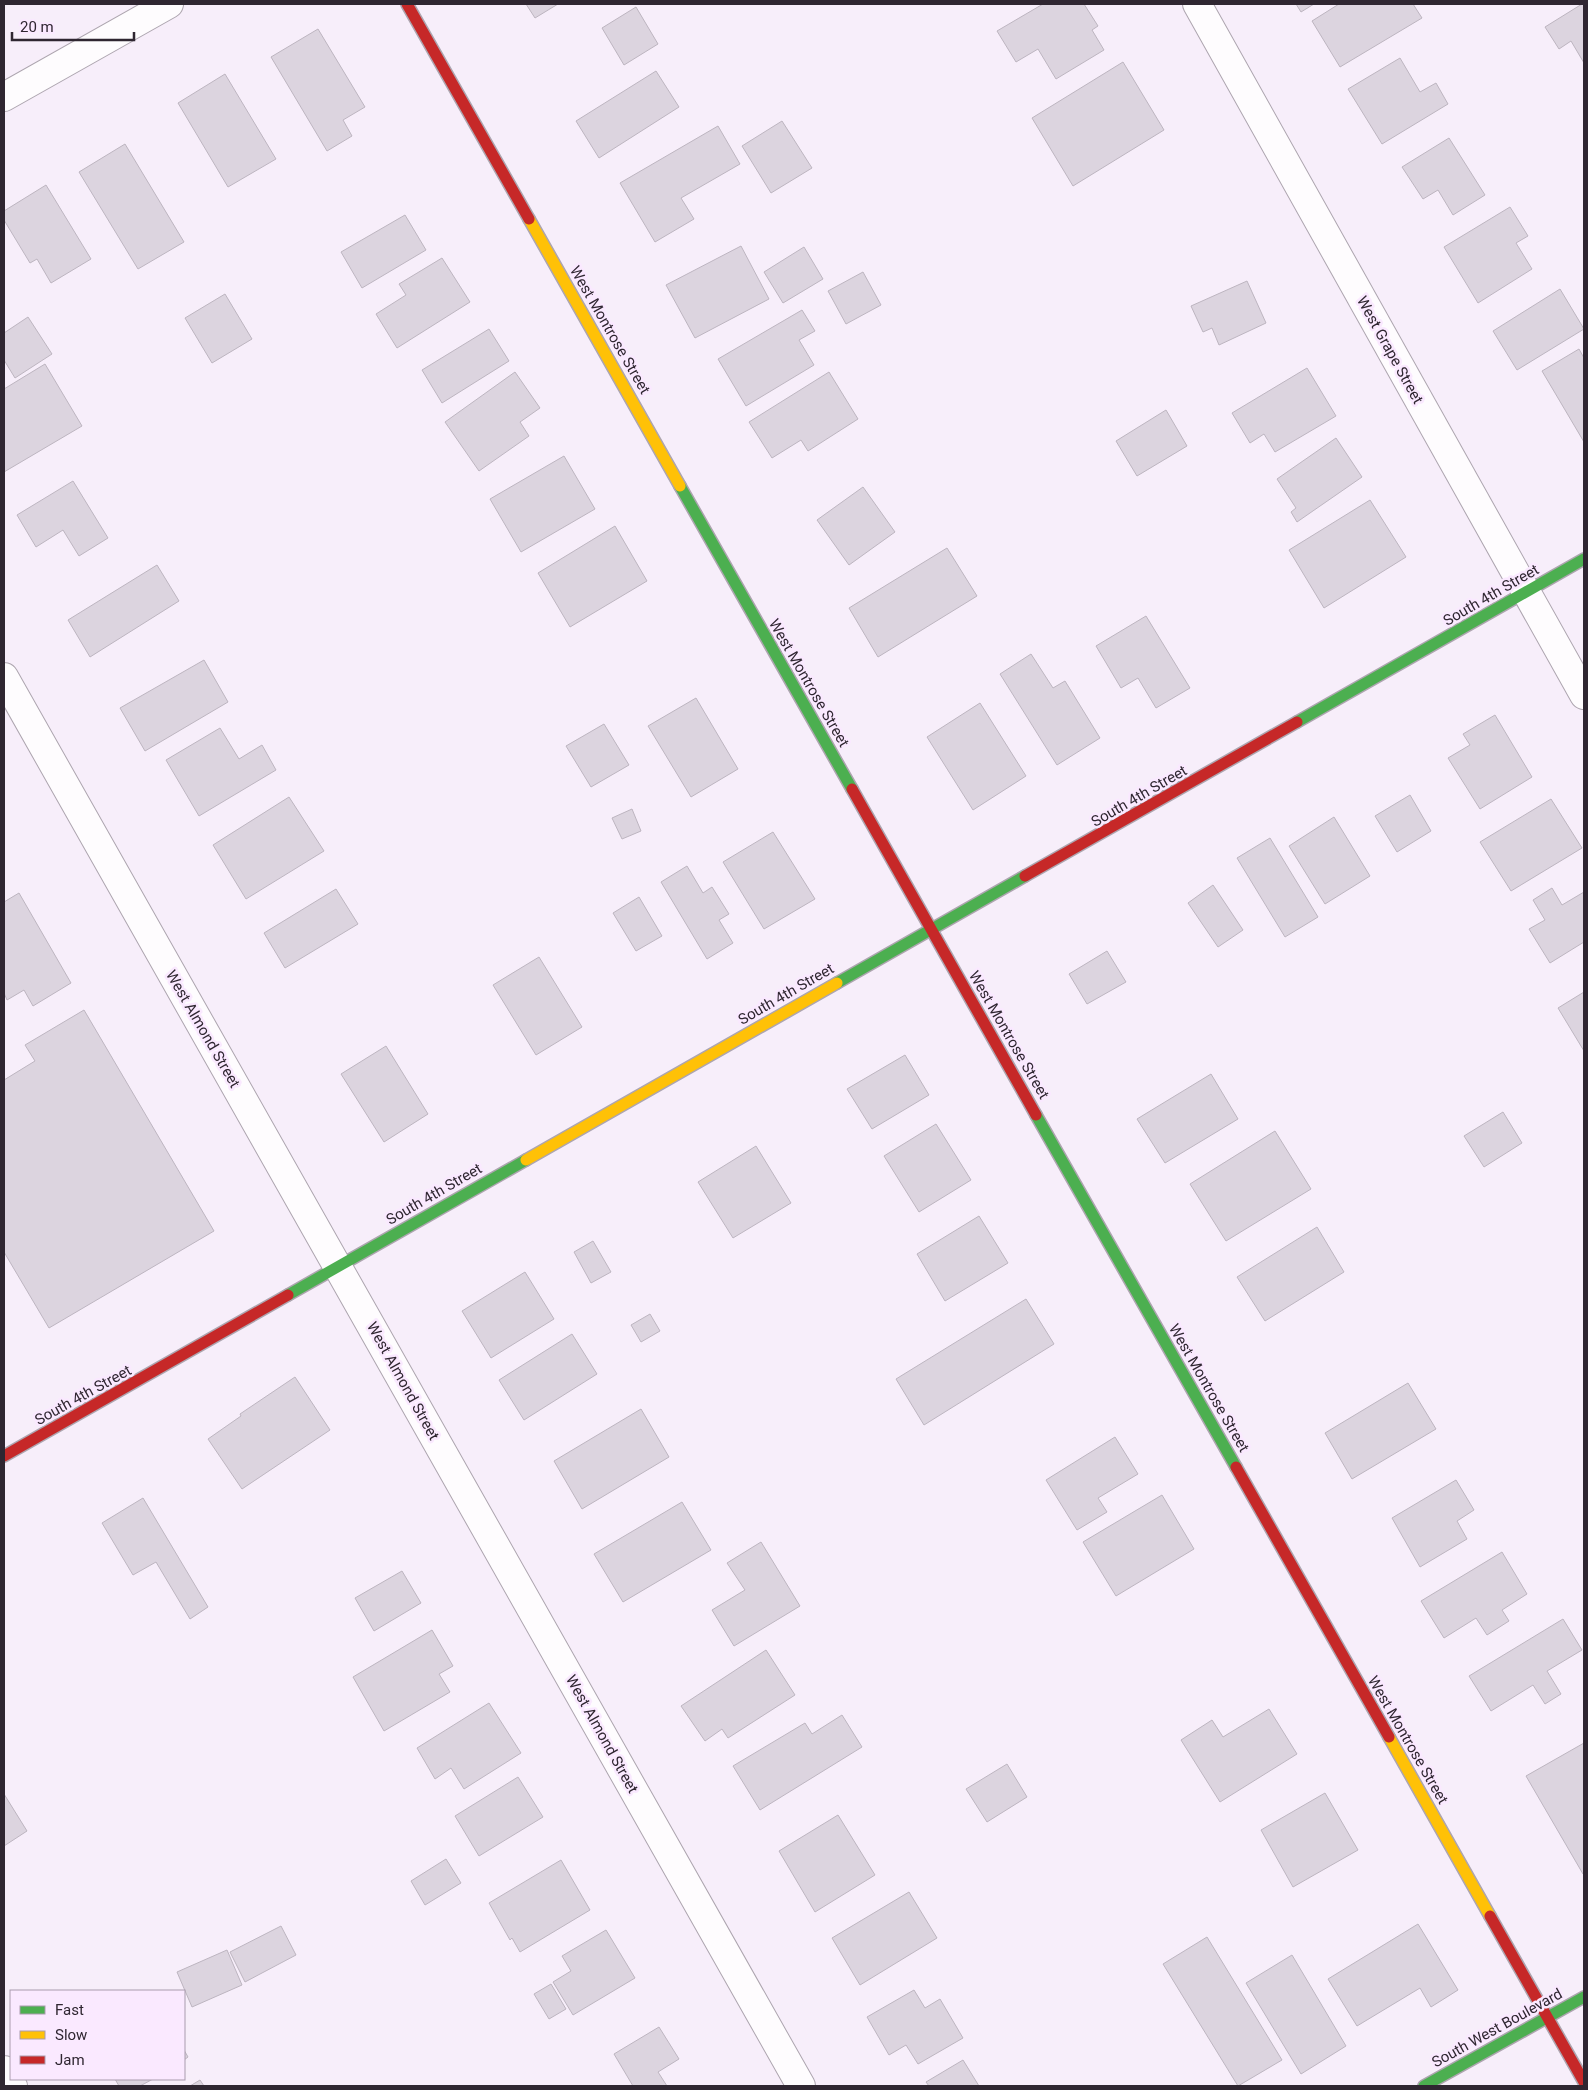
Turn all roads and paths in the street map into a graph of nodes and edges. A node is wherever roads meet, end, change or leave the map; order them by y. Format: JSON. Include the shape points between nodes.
{"nodes":[{"id":1,"x":169,"y":4,"type":"edge"},
{"id":2,"x":407,"y":4,"type":"edge"},
{"id":3,"x":1197,"y":4,"type":"edge"},
{"id":4,"x":4,"y":98,"type":"edge"},
{"id":5,"x":1584,"y":559,"type":"edge"},
{"id":6,"x":1526,"y":592,"type":"junction"},
{"id":7,"x":4,"y":677,"type":"edge"},
{"id":8,"x":1584,"y":695,"type":"edge"},
{"id":9,"x":931,"y":929,"type":"junction"},
{"id":10,"x":338,"y":1266,"type":"junction"},
{"id":11,"x":4,"y":1456,"type":"edge"},
{"id":12,"x":1584,"y":1997,"type":"edge"},
{"id":13,"x":1548,"y":2017,"type":"junction"},
{"id":14,"x":4,"y":2070,"type":"edge"},
{"id":15,"x":1584,"y":2082,"type":"edge"},
{"id":16,"x":13,"y":2086,"type":"edge"},
{"id":17,"x":801,"y":2086,"type":"edge"},
{"id":18,"x":1424,"y":2086,"type":"edge"}],
"edges":[{"from":1,"to":4,"type":"street"},
{"from":2,"to":9,"type":"street","name":"West Montrose Street"},
{"from":3,"to":6,"type":"street","name":"West Grape Street"},
{"from":5,"to":6,"type":"street","name":"South 4th Street"},
{"from":6,"to":8,"type":"street","name":"West Grape Street"},
{"from":6,"to":9,"type":"street","name":"South 4th Street"},
{"from":7,"to":10,"type":"street","name":"West Almond Street"},
{"from":9,"to":10,"type":"street","name":"South 4th Street"},
{"from":9,"to":13,"type":"street","name":"West Montrose Street"},
{"from":10,"to":11,"type":"street","name":"South 4th Street"},
{"from":10,"to":17,"type":"street","name":"West Almond Street"},
{"from":12,"to":13,"type":"street","name":"South West Boulevard"},
{"from":13,"to":15,"type":"street","name":"West Montrose Street"},
{"from":13,"to":18,"type":"street","name":"South West Boulevard"},
{"from":14,"to":16,"type":"street"}]}
